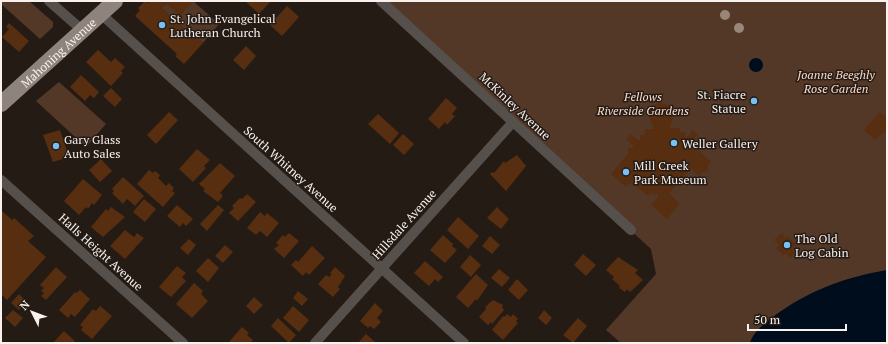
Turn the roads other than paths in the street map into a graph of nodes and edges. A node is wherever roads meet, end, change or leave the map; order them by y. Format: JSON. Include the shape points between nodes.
{"nodes":[{"id":1,"x":50,"y":1,"type":"edge"},
{"id":2,"x":115,"y":1,"type":"edge"},
{"id":3,"x":381,"y":1,"type":"edge"},
{"id":4,"x":101,"y":14,"type":"junction"},
{"id":5,"x":82,"y":30,"type":"junction"},
{"id":6,"x":1,"y":104,"type":"edge"},
{"id":7,"x":513,"y":122,"type":"junction"},
{"id":8,"x":1,"y":180,"type":"edge"},
{"id":9,"x":631,"y":230,"type":"dead end"},
{"id":10,"x":382,"y":268,"type":"junction"},
{"id":11,"x":183,"y":343,"type":"edge"},
{"id":12,"x":315,"y":343,"type":"edge"},
{"id":13,"x":464,"y":343,"type":"edge"}],
"edges":[{"from":1,"to":5,"type":"street"},
{"from":2,"to":4,"type":"main road","name":"Mahoning Avenue"},
{"from":3,"to":7,"type":"street","name":"McKinley Avenue"},
{"from":4,"to":5,"type":"main road","name":"Mahoning Avenue"},
{"from":4,"to":10,"type":"street","name":"South Whitney Avenue"},
{"from":5,"to":6,"type":"main road","name":"Mahoning Avenue"},
{"from":7,"to":9,"type":"street","name":"McKinley Avenue"},
{"from":7,"to":10,"type":"street","name":"Hillsdale Avenue"},
{"from":8,"to":11,"type":"street","name":"Halls Height Avenue"},
{"from":10,"to":12,"type":"street","name":"Hillsdale Avenue"},
{"from":10,"to":13,"type":"street","name":"South Whitney Avenue"}]}
